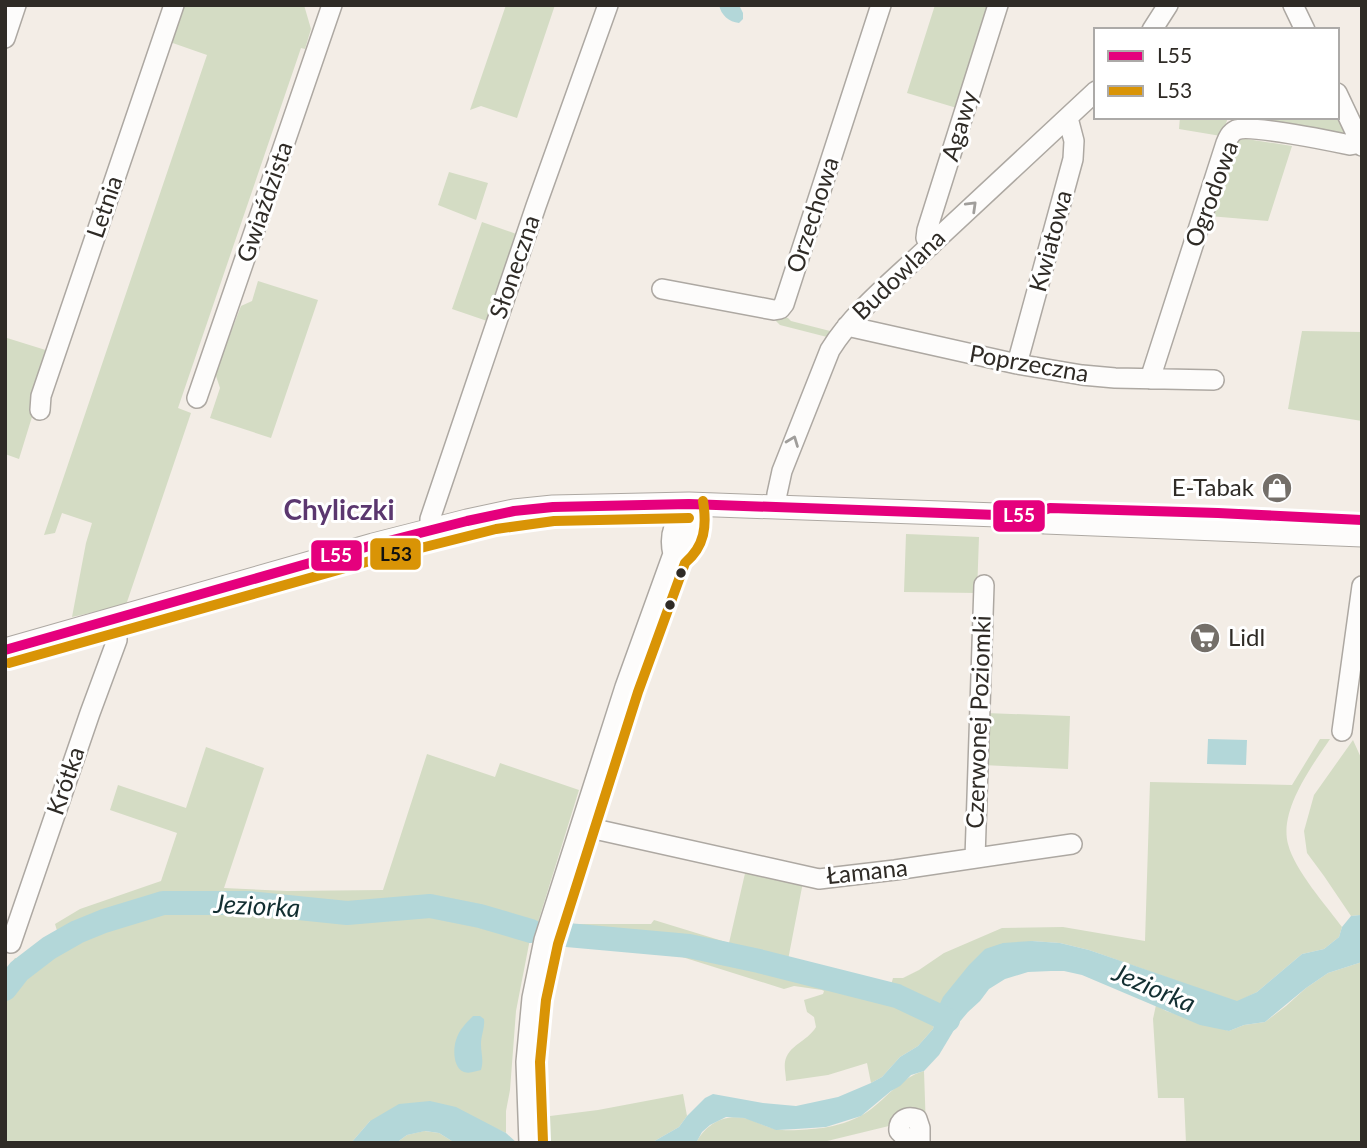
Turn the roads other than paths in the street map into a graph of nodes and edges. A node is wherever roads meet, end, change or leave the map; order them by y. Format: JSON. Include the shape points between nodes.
{"nodes":[{"id":1,"x":16,"y":5,"type":"edge"},
{"id":2,"x":174,"y":5,"type":"edge"},
{"id":3,"x":332,"y":5,"type":"edge"},
{"id":4,"x":608,"y":5,"type":"edge"},
{"id":5,"x":881,"y":5,"type":"edge"},
{"id":6,"x":998,"y":5,"type":"edge"},
{"id":7,"x":1168,"y":5,"type":"edge"},
{"id":8,"x":1293,"y":5,"type":"edge"},
{"id":9,"x":1153,"y":28,"type":"edge"},
{"id":10,"x":1304,"y":28,"type":"edge"},
{"id":11,"x":5,"y":38,"type":"edge"},
{"id":12,"x":1094,"y":93,"type":"edge"},
{"id":13,"x":1339,"y":97,"type":"edge"},
{"id":14,"x":1068,"y":118,"type":"junction"},
{"id":15,"x":1361,"y":145,"type":"edge"},
{"id":16,"x":930,"y":246,"type":"junction"},
{"id":17,"x":662,"y":289,"type":"dead end"},
{"id":18,"x":847,"y":326,"type":"junction"},
{"id":19,"x":1017,"y":364,"type":"junction"},
{"id":20,"x":1150,"y":379,"type":"junction"},
{"id":21,"x":1214,"y":380,"type":"dead end"},
{"id":22,"x":197,"y":398,"type":"dead end"},
{"id":23,"x":40,"y":410,"type":"dead end"},
{"id":24,"x":689,"y":504,"type":"junction"},
{"id":25,"x":776,"y":507,"type":"junction"},
{"id":26,"x":1026,"y":516,"type":"junction"},
{"id":27,"x":1362,"y":520,"type":"edge"},
{"id":28,"x":430,"y":530,"type":"junction"},
{"id":29,"x":1362,"y":535,"type":"edge"},
{"id":30,"x":984,"y":585,"type":"dead end"},
{"id":31,"x":1362,"y":586,"type":"edge"},
{"id":32,"x":114,"y":620,"type":"junction"},
{"id":33,"x":5,"y":650,"type":"edge"},
{"id":34,"x":1342,"y":731,"type":"dead end"},
{"id":35,"x":581,"y":826,"type":"junction"},
{"id":36,"x":1072,"y":844,"type":"dead end"},
{"id":37,"x":975,"y":858,"type":"junction"},
{"id":38,"x":10,"y":943,"type":"dead end"},
{"id":39,"x":528,"y":1143,"type":"edge"},
{"id":40,"x":911,"y":1143,"type":"edge"},
{"id":41,"x":920,"y":1143,"type":"edge"}],
"edges":[{"from":1,"to":11,"type":"street"},
{"from":2,"to":23,"type":"street","name":"Letnia"},
{"from":3,"to":22,"type":"street","name":"Gwiaździsta"},
{"from":4,"to":28,"type":"street","name":"Słoneczna","via":[[518,259]]},
{"from":5,"to":17,"type":"street","name":"Orzechowa","via":[[784,304],[774,310]]},
{"from":6,"to":16,"type":"street","name":"Agawy","via":[[927,230]]},
{"from":7,"to":9,"type":"street"},
{"from":8,"to":10,"type":"street"},
{"from":12,"to":14,"type":"street","name":"Budowlana"},
{"from":13,"to":15,"type":"street"},
{"from":16,"to":14,"type":"street","name":"Budowlana","one_way":true},
{"from":14,"to":19,"type":"street","name":"Kwiatowa","via":[[1073,159]]},
{"from":15,"to":20,"type":"street","name":"Ogrodowa","via":[[1265,130],[1240,129],[1230,134]]},
{"from":16,"to":18,"type":"street","name":"Budowlana"},
{"from":18,"to":19,"type":"street","name":"Poprzeczna"},
{"from":25,"to":18,"type":"street","name":"Budowlana","one_way":true,"via":[[782,471],[802,419],[830,350]]},
{"from":19,"to":20,"type":"street","name":"Poprzeczna","via":[[1082,375]]},
{"from":20,"to":21,"type":"street","name":"Poprzeczna"},
{"from":24,"to":25,"type":"main road"},
{"from":24,"to":28,"type":"main road","via":[[553,507]]},
{"from":24,"to":35,"type":"street","via":[[693,522],[685,545],[673,554]]},
{"from":25,"to":26,"type":"main road"},
{"from":26,"to":27,"type":"main road","via":[[1049,508]]},
{"from":26,"to":29,"type":"main road","via":[[1045,522]]},
{"from":28,"to":32,"type":"main road"},
{"from":30,"to":37,"type":"street","name":"Czerwonej Poziomki"},
{"from":31,"to":34,"type":"street"},
{"from":32,"to":33,"type":"main road"},
{"from":32,"to":38,"type":"street","name":"Krótka","via":[[117,640]]},
{"from":35,"to":37,"type":"street","name":"Łamana","via":[[819,879]]},
{"from":35,"to":39,"type":"street","via":[[544,940],[532,999],[526,1062]]},
{"from":36,"to":37,"type":"street","name":"Łamana"},
{"from":40,"to":41,"type":"street","via":[[899,1131],[903,1119],[917,1119]]}]}
